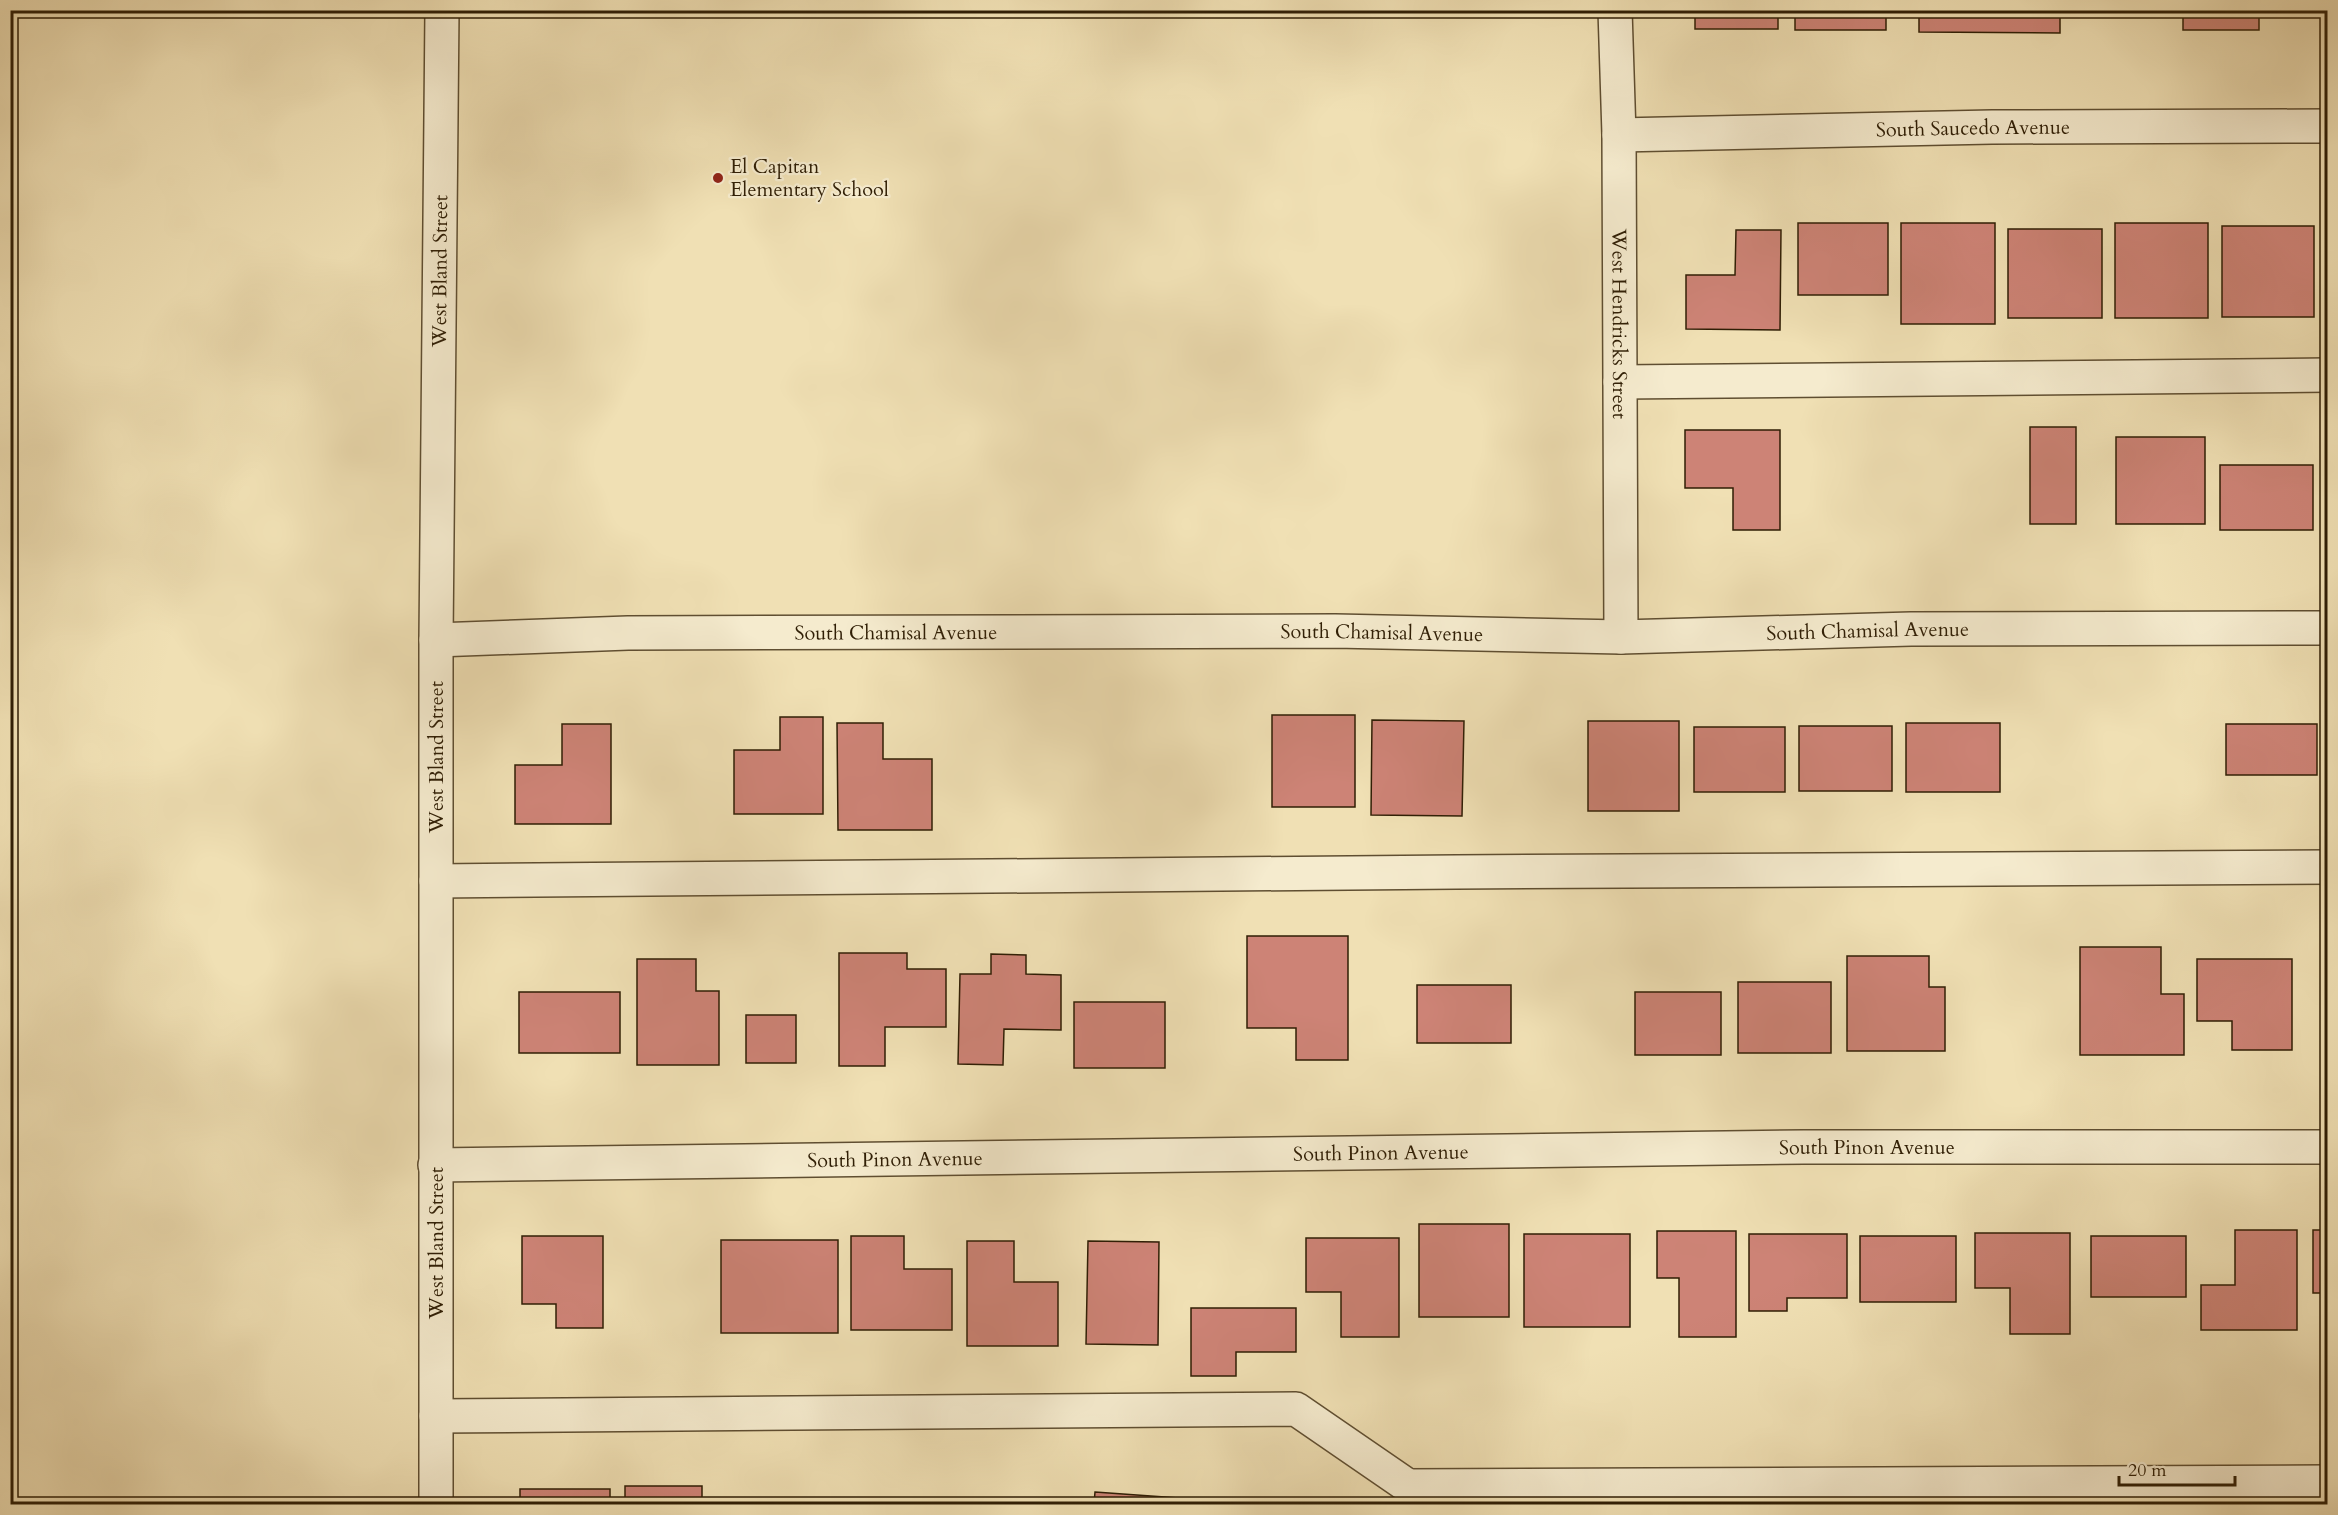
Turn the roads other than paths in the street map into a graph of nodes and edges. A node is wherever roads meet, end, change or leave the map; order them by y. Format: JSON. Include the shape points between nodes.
{"nodes":[{"id":1,"x":442,"y":10,"type":"edge"},
{"id":2,"x":1615,"y":10,"type":"edge"},
{"id":3,"x":2328,"y":126,"type":"edge"},
{"id":4,"x":1619,"y":135,"type":"junction"},
{"id":5,"x":2328,"y":375,"type":"edge"},
{"id":6,"x":1620,"y":382,"type":"junction"},
{"id":7,"x":2328,"y":628,"type":"edge"},
{"id":8,"x":1621,"y":637,"type":"junction"},
{"id":9,"x":436,"y":640,"type":"junction"},
{"id":10,"x":2328,"y":867,"type":"edge"},
{"id":11,"x":436,"y":881,"type":"junction"},
{"id":12,"x":2328,"y":1148,"type":"edge"},
{"id":13,"x":435,"y":1165,"type":"junction"},
{"id":14,"x":436,"y":1416,"type":"junction"},
{"id":15,"x":2328,"y":1482,"type":"edge"},
{"id":16,"x":1414,"y":1495,"type":"edge"},
{"id":17,"x":436,"y":1504,"type":"edge"}],
"edges":[{"from":1,"to":9,"type":"street","name":"West Bland Street"},
{"from":2,"to":4,"type":"street","name":"West Hendricks Street"},
{"from":3,"to":4,"type":"street","name":"South Saucedo Avenue"},
{"from":4,"to":6,"type":"street","name":"West Hendricks Street"},
{"from":5,"to":6,"type":"street"},
{"from":6,"to":8,"type":"street","name":"West Hendricks Street"},
{"from":7,"to":8,"type":"street","name":"South Chamisal Avenue","via":[[1923,629]]},
{"from":8,"to":9,"type":"street","name":"South Chamisal Avenue","via":[[1311,631],[628,633]]},
{"from":9,"to":11,"type":"street","name":"West Bland Street"},
{"from":10,"to":11,"type":"street"},
{"from":11,"to":13,"type":"street","name":"West Bland Street"},
{"from":12,"to":13,"type":"street","name":"South Pinon Avenue","via":[[1804,1147]]},
{"from":13,"to":14,"type":"street","name":"West Bland Street"},
{"from":14,"to":16,"type":"street","via":[[1296,1409]]},
{"from":14,"to":17,"type":"street","name":"West Bland Street"},
{"from":15,"to":16,"type":"street"}]}
